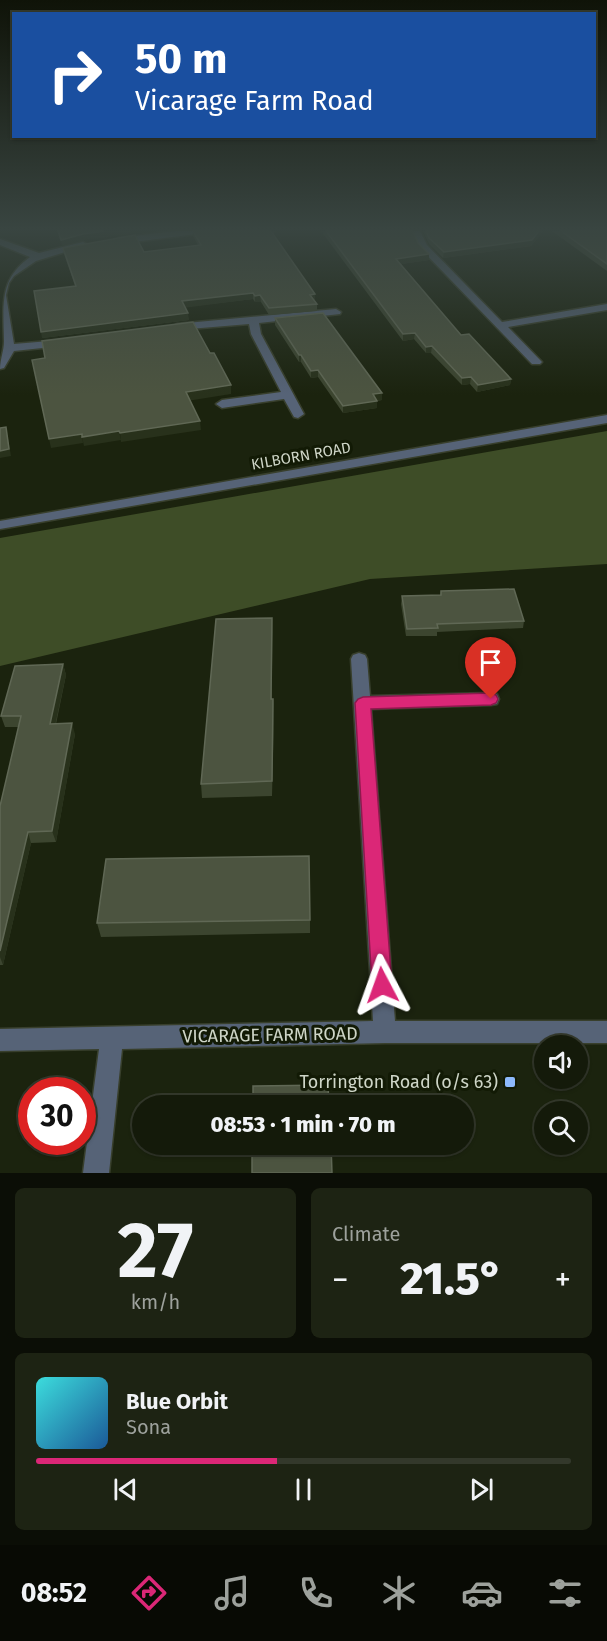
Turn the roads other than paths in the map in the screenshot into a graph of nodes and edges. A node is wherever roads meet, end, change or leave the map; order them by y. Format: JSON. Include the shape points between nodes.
{"nodes":[{"id":1,"x":462,"y":286,"type":"edge"},
{"id":2,"x":1,"y":295,"type":"edge"},
{"id":3,"x":607,"y":307,"type":"edge"},
{"id":4,"x":336,"y":312,"type":"dead end"},
{"id":5,"x":254,"y":321,"type":"junction"},
{"id":6,"x":501,"y":326,"type":"junction"},
{"id":7,"x":168,"y":328,"type":"edge"},
{"id":8,"x":77,"y":340,"type":"edge"},
{"id":9,"x":10,"y":348,"type":"junction"},
{"id":10,"x":536,"y":362,"type":"dead end"},
{"id":11,"x":0,"y":366,"type":"edge"},
{"id":12,"x":287,"y":395,"type":"junction"},
{"id":13,"x":222,"y":404,"type":"dead end"},
{"id":14,"x":298,"y":414,"type":"dead end"},
{"id":15,"x":607,"y":419,"type":"edge"},
{"id":16,"x":0,"y":525,"type":"edge"},
{"id":17,"x":359,"y":659,"type":"dead end"},
{"id":18,"x":491,"y":699,"type":"dead end"},
{"id":19,"x":363,"y":703,"type":"junction"},
{"id":20,"x":386,"y":1032,"type":"junction"},
{"id":21,"x":607,"y":1032,"type":"edge"},
{"id":22,"x":112,"y":1038,"type":"junction"},
{"id":23,"x":0,"y":1040,"type":"edge"},
{"id":24,"x":96,"y":1173,"type":"edge"}],
"edges":[{"from":1,"to":6,"type":"street"},
{"from":2,"to":9,"type":"street"},
{"from":3,"to":6,"type":"street"},
{"from":4,"to":5,"type":"street"},
{"from":5,"to":7,"type":"street"},
{"from":5,"to":12,"type":"street","via":[[256,334]]},
{"from":6,"to":10,"type":"street"},
{"from":8,"to":9,"type":"street"},
{"from":9,"to":11,"type":"street"},
{"from":12,"to":13,"type":"street"},
{"from":12,"to":14,"type":"street"},
{"from":15,"to":16,"type":"street","name":"KILBORN ROAD"},
{"from":17,"to":19,"type":"street"},
{"from":18,"to":19,"type":"street"},
{"from":19,"to":20,"type":"street"},
{"from":20,"to":21,"type":"street","name":"VICARAGE FARM ROAD"},
{"from":20,"to":22,"type":"street","name":"VICARAGE FARM ROAD"},
{"from":22,"to":23,"type":"street","name":"VICARAGE FARM ROAD"},
{"from":22,"to":24,"type":"street"}]}
